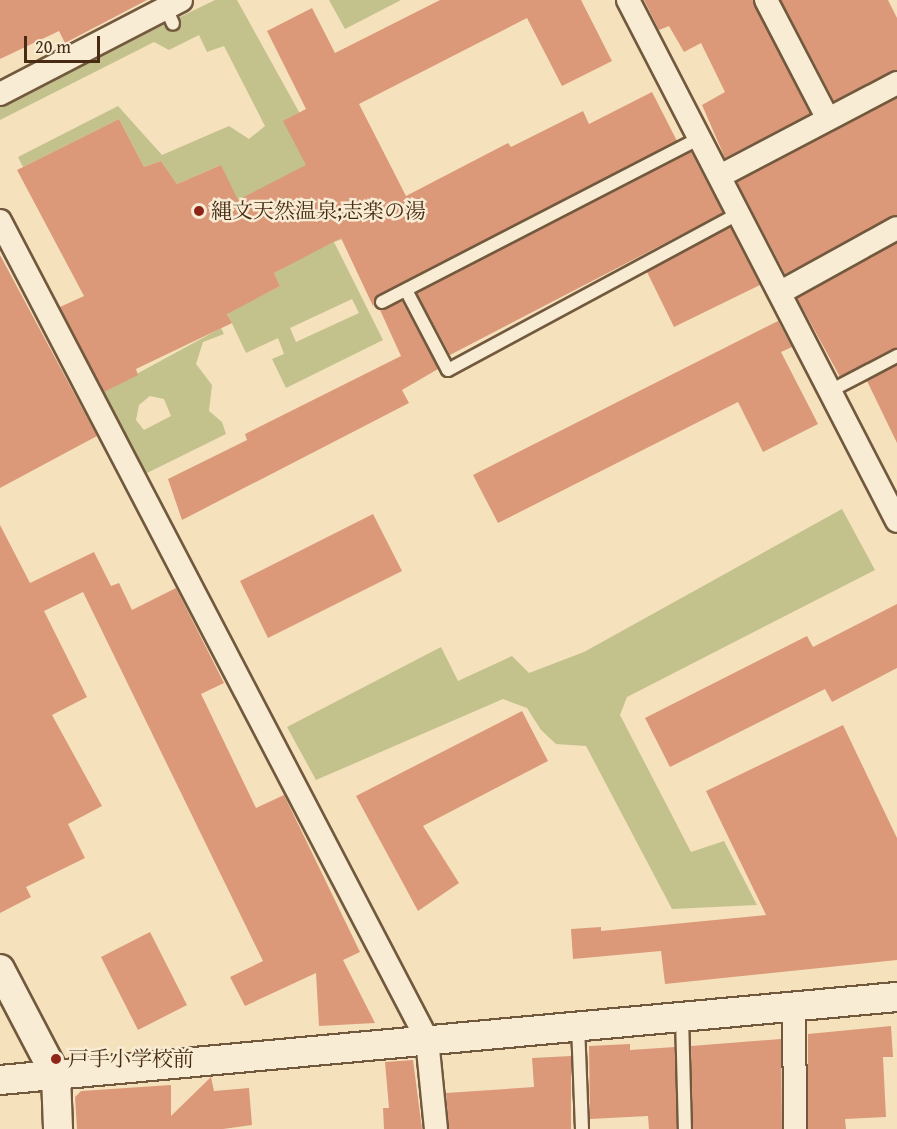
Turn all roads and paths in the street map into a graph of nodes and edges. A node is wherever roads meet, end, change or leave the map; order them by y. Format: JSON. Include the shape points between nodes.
{"nodes":[{"id":1,"x":628,"y":0,"type":"edge"},
{"id":2,"x":766,"y":0,"type":"edge"},
{"id":3,"x":174,"y":11,"type":"edge"},
{"id":4,"x":897,"y":83,"type":"edge"},
{"id":5,"x":0,"y":94,"type":"edge"},
{"id":6,"x":828,"y":119,"type":"junction"},
{"id":7,"x":700,"y":138,"type":"junction"},
{"id":8,"x":720,"y":176,"type":"junction"},
{"id":9,"x":739,"y":213,"type":"junction"},
{"id":10,"x":0,"y":221,"type":"edge"},
{"id":11,"x":897,"y":228,"type":"edge"},
{"id":12,"x":408,"y":291,"type":"junction"},
{"id":13,"x":781,"y":292,"type":"junction"},
{"id":14,"x":382,"y":302,"type":"dead end"},
{"id":15,"x":897,"y":356,"type":"edge"},
{"id":16,"x":830,"y":390,"type":"junction"},
{"id":17,"x":897,"y":521,"type":"edge"},
{"id":18,"x":0,"y":969,"type":"edge"},
{"id":19,"x":897,"y":997,"type":"edge"},
{"id":20,"x":794,"y":1007,"type":"junction"},
{"id":21,"x":682,"y":1016,"type":"junction"},
{"id":22,"x":578,"y":1024,"type":"junction"},
{"id":23,"x":427,"y":1039,"type":"junction"},
{"id":24,"x":56,"y":1077,"type":"junction"},
{"id":25,"x":0,"y":1080,"type":"edge"},
{"id":26,"x":58,"y":1129,"type":"edge"},
{"id":27,"x":436,"y":1129,"type":"edge"},
{"id":28,"x":582,"y":1129,"type":"edge"},
{"id":29,"x":685,"y":1129,"type":"edge"},
{"id":30,"x":795,"y":1129,"type":"edge"}],
"edges":[{"from":1,"to":7,"type":"street"},
{"from":2,"to":6,"type":"street"},
{"from":3,"to":5,"type":"street"},
{"from":4,"to":6,"type":"street"},
{"from":6,"to":8,"type":"street"},
{"from":7,"to":8,"type":"street"},
{"from":7,"to":12,"type":"lane"},
{"from":8,"to":9,"type":"street"},
{"from":9,"to":12,"type":"lane","via":[[448,370]]},
{"from":9,"to":13,"type":"street"},
{"from":10,"to":23,"type":"street"},
{"from":11,"to":13,"type":"street"},
{"from":12,"to":14,"type":"lane"},
{"from":13,"to":16,"type":"street"},
{"from":15,"to":16,"type":"lane"},
{"from":16,"to":17,"type":"street"},
{"from":18,"to":24,"type":"street"},
{"from":19,"to":20,"type":"street"},
{"from":20,"to":21,"type":"street"},
{"from":20,"to":30,"type":"street"},
{"from":21,"to":22,"type":"street"},
{"from":21,"to":29,"type":"lane"},
{"from":22,"to":23,"type":"street"},
{"from":22,"to":28,"type":"lane"},
{"from":23,"to":24,"type":"street"},
{"from":23,"to":27,"type":"street"},
{"from":24,"to":25,"type":"street"},
{"from":24,"to":26,"type":"street"}]}
